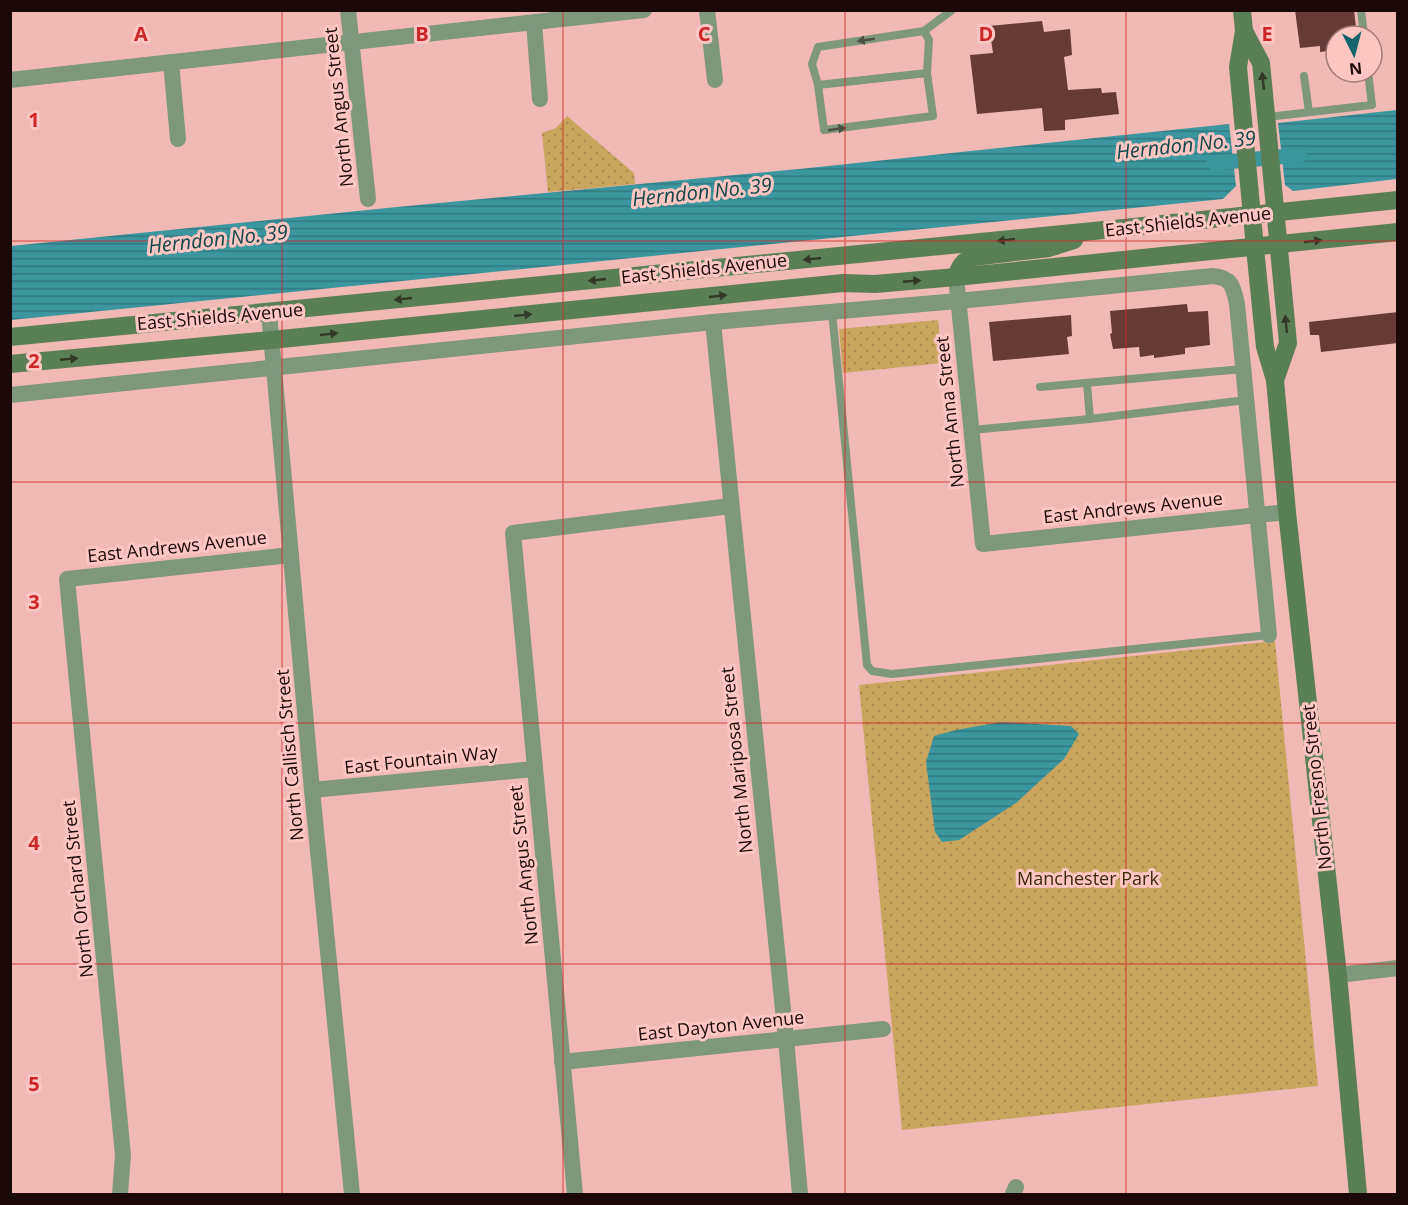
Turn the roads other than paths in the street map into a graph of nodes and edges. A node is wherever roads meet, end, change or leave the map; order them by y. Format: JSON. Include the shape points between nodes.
{"nodes":[{"id":1,"x":348,"y":10,"type":"edge"},
{"id":2,"x":644,"y":10,"type":"edge"},
{"id":3,"x":707,"y":10,"type":"edge"},
{"id":4,"x":952,"y":10,"type":"edge"},
{"id":5,"x":1242,"y":10,"type":"edge"},
{"id":6,"x":534,"y":22,"type":"junction"},
{"id":7,"x":1244,"y":31,"type":"junction"},
{"id":8,"x":924,"y":32,"type":"junction"},
{"id":9,"x":351,"y":42,"type":"junction"},
{"id":10,"x":171,"y":62,"type":"junction"},
{"id":11,"x":927,"y":73,"type":"junction"},
{"id":12,"x":1304,"y":76,"type":"dead end"},
{"id":13,"x":10,"y":80,"type":"edge"},
{"id":14,"x":715,"y":80,"type":"dead end"},
{"id":15,"x":1369,"y":84,"type":"edge"},
{"id":16,"x":818,"y":85,"type":"junction"},
{"id":17,"x":540,"y":99,"type":"dead end"},
{"id":18,"x":1308,"y":112,"type":"junction"},
{"id":19,"x":1268,"y":126,"type":"junction"},
{"id":20,"x":178,"y":139,"type":"dead end"},
{"id":21,"x":368,"y":199,"type":"dead end"},
{"id":22,"x":1398,"y":200,"type":"edge"},
{"id":23,"x":1276,"y":213,"type":"junction"},
{"id":24,"x":1252,"y":215,"type":"junction"},
{"id":25,"x":1104,"y":230,"type":"junction"},
{"id":26,"x":1398,"y":232,"type":"edge"},
{"id":27,"x":1278,"y":245,"type":"junction"},
{"id":28,"x":1255,"y":248,"type":"junction"},
{"id":29,"x":956,"y":277,"type":"junction"},
{"id":30,"x":958,"y":301,"type":"junction"},
{"id":31,"x":832,"y":312,"type":"junction"},
{"id":32,"x":268,"y":313,"type":"junction"},
{"id":33,"x":713,"y":322,"type":"junction"},
{"id":34,"x":10,"y":337,"type":"edge"},
{"id":35,"x":271,"y":340,"type":"junction"},
{"id":36,"x":10,"y":364,"type":"edge"},
{"id":37,"x":274,"y":368,"type":"junction"},
{"id":38,"x":1243,"y":369,"type":"junction"},
{"id":39,"x":1275,"y":380,"type":"junction"},
{"id":40,"x":1088,"y":382,"type":"junction"},
{"id":41,"x":1040,"y":387,"type":"dead end"},
{"id":42,"x":10,"y":394,"type":"edge"},
{"id":43,"x":1246,"y":400,"type":"junction"},
{"id":44,"x":1090,"y":419,"type":"junction"},
{"id":45,"x":971,"y":430,"type":"junction"},
{"id":46,"x":731,"y":506,"type":"junction"},
{"id":47,"x":1287,"y":512,"type":"junction"},
{"id":48,"x":1257,"y":515,"type":"junction"},
{"id":49,"x":983,"y":544,"type":"joint"},
{"id":50,"x":291,"y":555,"type":"junction"},
{"id":51,"x":67,"y":579,"type":"joint"},
{"id":52,"x":1269,"y":635,"type":"joint"},
{"id":53,"x":534,"y":769,"type":"junction"},
{"id":54,"x":312,"y":790,"type":"junction"},
{"id":55,"x":1398,"y":968,"type":"edge"},
{"id":56,"x":1338,"y":975,"type":"junction"},
{"id":57,"x":883,"y":1029,"type":"dead end"},
{"id":58,"x":786,"y":1039,"type":"junction"},
{"id":59,"x":562,"y":1062,"type":"junction"},
{"id":60,"x":120,"y":1194,"type":"edge"},
{"id":61,"x":351,"y":1194,"type":"edge"},
{"id":62,"x":575,"y":1194,"type":"edge"},
{"id":63,"x":800,"y":1194,"type":"edge"},
{"id":64,"x":1358,"y":1194,"type":"edge"}],
"edges":[{"from":1,"to":9,"type":"street","name":"North Angus Street"},
{"from":2,"to":6,"type":"street"},
{"from":3,"to":14,"type":"street"},
{"from":4,"to":8,"type":"lane"},
{"from":5,"to":7,"type":"main road","name":"North Fresno Street"},
{"from":6,"to":9,"type":"street"},
{"from":6,"to":17,"type":"street"},
{"from":19,"to":7,"type":"main road","name":"North Fresno Street","one_way":true,"via":[[1261,63]]},
{"from":7,"to":24,"type":"main road","name":"North Fresno Street","via":[[1238,67]]},
{"from":8,"to":11,"type":"lane","via":[[929,40]]},
{"from":8,"to":16,"type":"lane","one_way":true,"via":[[818,47],[812,64]]},
{"from":9,"to":10,"type":"street"},
{"from":9,"to":21,"type":"street","name":"North Angus Street"},
{"from":10,"to":13,"type":"street"},
{"from":10,"to":20,"type":"street"},
{"from":11,"to":16,"type":"lane"},
{"from":16,"to":11,"type":"lane","one_way":true,"via":[[824,130],[933,116]]},
{"from":12,"to":18,"type":"lane"},
{"from":15,"to":18,"type":"lane","via":[[1372,105]]},
{"from":18,"to":19,"type":"lane"},
{"from":19,"to":23,"type":"main road","name":"North Fresno Street"},
{"from":22,"to":23,"type":"main road","name":"East Shields Avenue"},
{"from":23,"to":24,"type":"main road","name":"East Shields Avenue"},
{"from":23,"to":27,"type":"main road","name":"North Fresno Street"},
{"from":24,"to":25,"type":"main road","name":"East Shields Avenue"},
{"from":24,"to":28,"type":"main road","name":"North Fresno Street"},
{"from":25,"to":29,"type":"main road","via":[[1049,248],[974,257],[966,260]]},
{"from":25,"to":32,"type":"main road","name":"East Shields Avenue","one_way":true},
{"from":27,"to":26,"type":"main road","name":"East Shields Avenue","one_way":true},
{"from":27,"to":28,"type":"main road","name":"East Shields Avenue"},
{"from":39,"to":27,"type":"main road","name":"North Fresno Street","one_way":true,"via":[[1288,343]]},
{"from":28,"to":29,"type":"main road","name":"East Shields Avenue"},
{"from":28,"to":39,"type":"main road","name":"North Fresno Street","via":[[1265,347]]},
{"from":29,"to":30,"type":"street","name":"North Anna Street"},
{"from":35,"to":29,"type":"main road","name":"East Shields Avenue","one_way":true,"via":[[831,284]]},
{"from":30,"to":31,"type":"street"},
{"from":30,"to":38,"type":"street","via":[[1224,277],[1234,291]]},
{"from":30,"to":45,"type":"street","name":"North Anna Street"},
{"from":31,"to":33,"type":"street"},
{"from":31,"to":52,"type":"lane","via":[[867,665],[872,671],[892,674]]},
{"from":32,"to":34,"type":"main road","name":"East Shields Avenue"},
{"from":32,"to":35,"type":"street","name":"North Callisch Street"},
{"from":33,"to":37,"type":"street"},
{"from":33,"to":46,"type":"street","name":"North Mariposa Street"},
{"from":36,"to":35,"type":"main road","name":"East Shields Avenue","one_way":true},
{"from":35,"to":37,"type":"street","name":"North Callisch Street"},
{"from":37,"to":42,"type":"street"},
{"from":37,"to":50,"type":"street","name":"North Callisch Street"},
{"from":38,"to":40,"type":"lane"},
{"from":38,"to":43,"type":"street"},
{"from":39,"to":47,"type":"main road","name":"North Fresno Street"},
{"from":40,"to":41,"type":"lane"},
{"from":40,"to":44,"type":"lane"},
{"from":43,"to":44,"type":"lane"},
{"from":43,"to":48,"type":"street"},
{"from":44,"to":45,"type":"lane"},
{"from":45,"to":49,"type":"street","name":"North Anna Street"},
{"from":46,"to":53,"type":"street","name":"North Angus Street","via":[[513,532]]},
{"from":46,"to":58,"type":"street","name":"North Mariposa Street"},
{"from":47,"to":48,"type":"street","name":"East Andrews Avenue"},
{"from":47,"to":56,"type":"main road","name":"North Fresno Street"},
{"from":48,"to":49,"type":"street","name":"East Andrews Avenue"},
{"from":48,"to":52,"type":"street"},
{"from":50,"to":51,"type":"street","name":"East Andrews Avenue"},
{"from":50,"to":54,"type":"street","name":"North Callisch Street"},
{"from":51,"to":60,"type":"street","name":"North Orchard Street","via":[[123,1155]]},
{"from":53,"to":54,"type":"street","name":"East Fountain Way"},
{"from":53,"to":59,"type":"street","name":"North Angus Street"},
{"from":54,"to":61,"type":"street","name":"North Callisch Street"},
{"from":55,"to":56,"type":"street"},
{"from":56,"to":64,"type":"main road","name":"North Fresno Street"},
{"from":57,"to":58,"type":"street","name":"East Dayton Avenue"},
{"from":58,"to":59,"type":"street","name":"East Dayton Avenue"},
{"from":58,"to":63,"type":"street","name":"North Mariposa Street"},
{"from":59,"to":62,"type":"street","name":"North Angus Street"}]}
